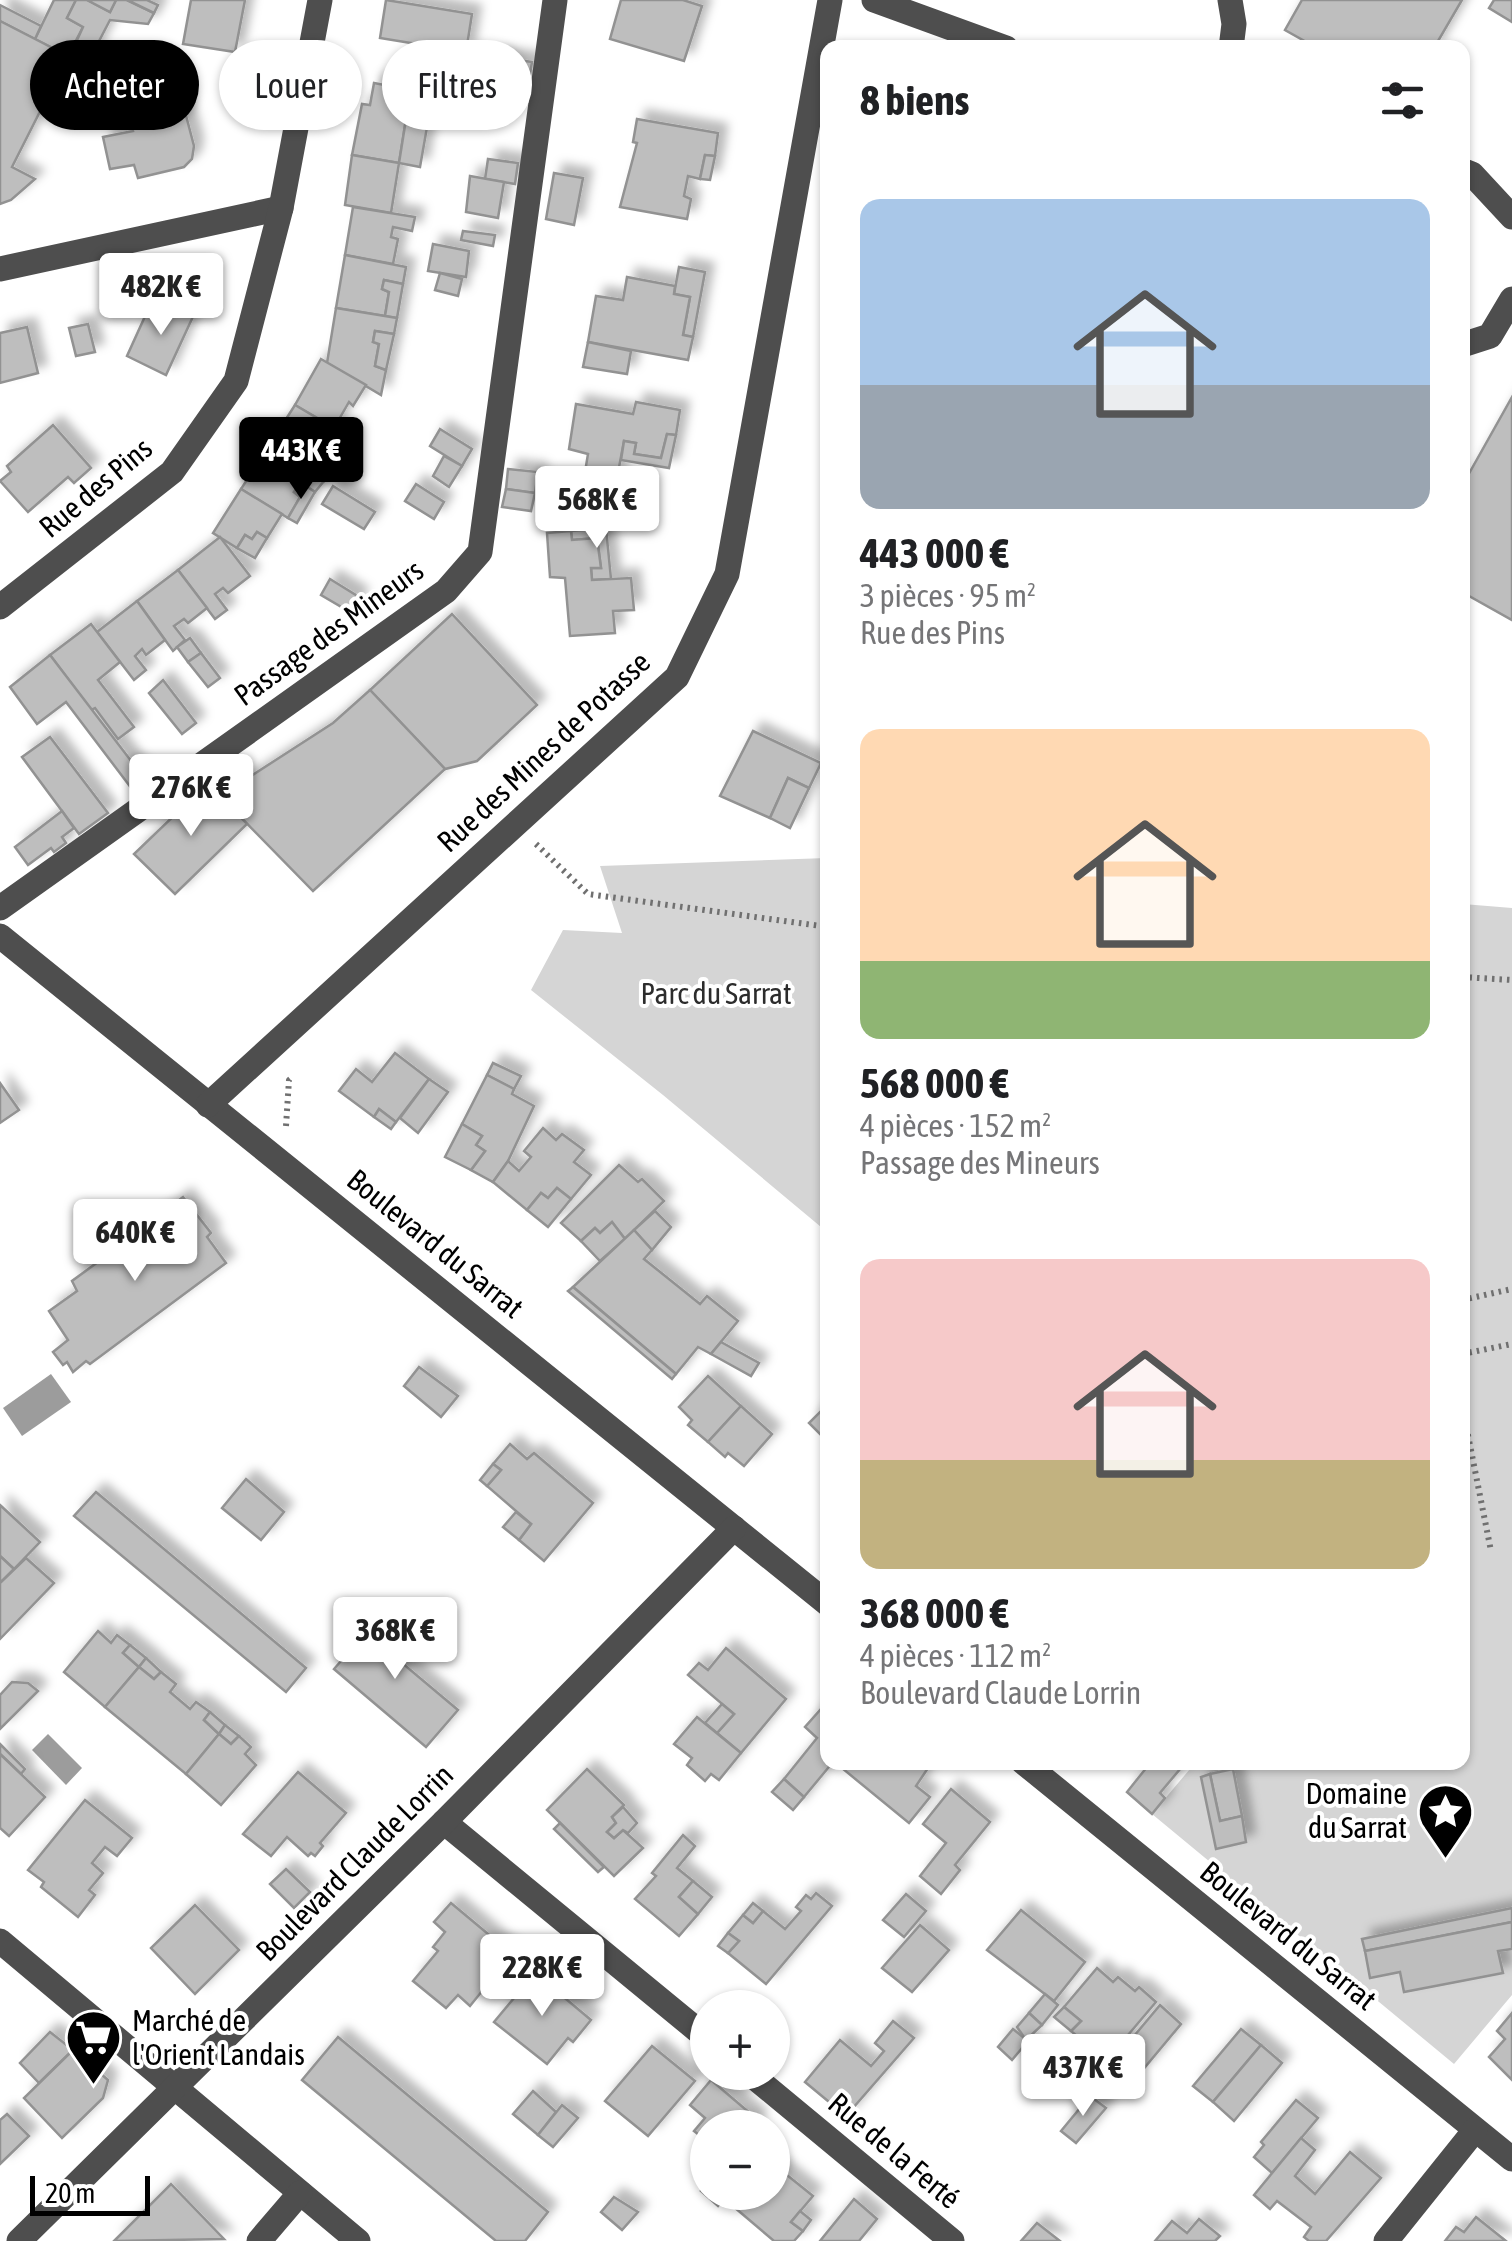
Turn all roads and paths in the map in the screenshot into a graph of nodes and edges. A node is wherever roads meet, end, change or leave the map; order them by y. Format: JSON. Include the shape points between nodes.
{"nodes":[{"id":1,"x":320,"y":0,"type":"edge"},
{"id":2,"x":556,"y":0,"type":"edge"},
{"id":3,"x":830,"y":0,"type":"edge"},
{"id":4,"x":874,"y":0,"type":"edge"},
{"id":5,"x":1230,"y":0,"type":"edge"},
{"id":6,"x":823,"y":40,"type":"edge"},
{"id":7,"x":989,"y":40,"type":"edge"},
{"id":8,"x":1232,"y":40,"type":"edge"},
{"id":9,"x":820,"y":56,"type":"edge"},
{"id":10,"x":1470,"y":173,"type":"edge"},
{"id":11,"x":281,"y":208,"type":"junction"},
{"id":12,"x":1512,"y":217,"type":"edge"},
{"id":13,"x":0,"y":270,"type":"edge"},
{"id":14,"x":1512,"y":298,"type":"edge"},
{"id":15,"x":1470,"y":342,"type":"edge"},
{"id":16,"x":0,"y":606,"type":"edge"},
{"id":17,"x":515,"y":824,"type":"junction"},
{"id":18,"x":0,"y":908,"type":"edge"},
{"id":19,"x":820,"y":926,"type":"edge"},
{"id":20,"x":0,"y":936,"type":"edge"},
{"id":21,"x":1470,"y":977,"type":"edge"},
{"id":22,"x":1512,"y":980,"type":"edge"},
{"id":23,"x":208,"y":1104,"type":"junction"},
{"id":24,"x":1512,"y":1290,"type":"edge"},
{"id":25,"x":1470,"y":1298,"type":"edge"},
{"id":26,"x":1512,"y":1344,"type":"edge"},
{"id":27,"x":1470,"y":1352,"type":"edge"},
{"id":28,"x":1470,"y":1446,"type":"edge"},
{"id":29,"x":734,"y":1528,"type":"junction"},
{"id":30,"x":1491,"y":1552,"type":"dead end"},
{"id":31,"x":820,"y":1598,"type":"edge"},
{"id":32,"x":1033,"y":1770,"type":"edge"},
{"id":33,"x":444,"y":1822,"type":"junction"},
{"id":34,"x":0,"y":1941,"type":"edge"},
{"id":35,"x":690,"y":2024,"type":"edge"},
{"id":36,"x":174,"y":2089,"type":"junction"},
{"id":37,"x":770,"y":2090,"type":"edge"},
{"id":38,"x":1475,"y":2130,"type":"junction"},
{"id":39,"x":1512,"y":2160,"type":"edge"},
{"id":40,"x":300,"y":2193,"type":"junction"},
{"id":41,"x":19,"y":2241,"type":"edge"},
{"id":42,"x":260,"y":2241,"type":"edge"},
{"id":43,"x":358,"y":2241,"type":"edge"},
{"id":44,"x":952,"y":2241,"type":"edge"},
{"id":45,"x":1386,"y":2241,"type":"edge"}],
"edges":[{"from":1,"to":11,"type":"street","name":"Rue des Pins"},
{"from":2,"to":18,"type":"street","name":"Passage des Mineurs","via":[[480,552],[446,591]]},
{"from":3,"to":6,"type":"street","name":"Rue des Mines de Potasse"},
{"from":4,"to":7,"type":"street"},
{"from":5,"to":8,"type":"street"},
{"from":9,"to":17,"type":"street","name":"Rue des Mines de Potasse","via":[[727,574],[677,677]]},
{"from":10,"to":12,"type":"street"},
{"from":11,"to":13,"type":"street"},
{"from":11,"to":16,"type":"street","name":"Rue des Pins","via":[[236,381],[172,472]]},
{"from":14,"to":15,"type":"street","via":[[1490,336]]},
{"from":17,"to":19,"type":"path","via":[[588,894]]},
{"from":17,"to":23,"type":"street","name":"Rue des Mines de Potasse"},
{"from":20,"to":23,"type":"street","name":"Boulevard du Sarrat"},
{"from":21,"to":22,"type":"path"},
{"from":23,"to":29,"type":"street","name":"Boulevard du Sarrat"},
{"from":24,"to":25,"type":"path"},
{"from":26,"to":27,"type":"path"},
{"from":28,"to":30,"type":"path"},
{"from":29,"to":31,"type":"street","name":"Boulevard du Sarrat"},
{"from":29,"to":33,"type":"street","name":"Boulevard Claude Lorrin"},
{"from":32,"to":38,"type":"street","name":"Boulevard du Sarrat"},
{"from":33,"to":35,"type":"street"},
{"from":33,"to":36,"type":"street","name":"Boulevard Claude Lorrin"},
{"from":34,"to":36,"type":"street"},
{"from":36,"to":40,"type":"street"},
{"from":36,"to":41,"type":"street","name":"Boulevard Claude Lorrin"},
{"from":37,"to":44,"type":"street","name":"Rue de la Ferté"},
{"from":38,"to":39,"type":"street","name":"Boulevard du Sarrat"},
{"from":38,"to":45,"type":"street"},
{"from":40,"to":42,"type":"street"},
{"from":40,"to":43,"type":"street"}]}
